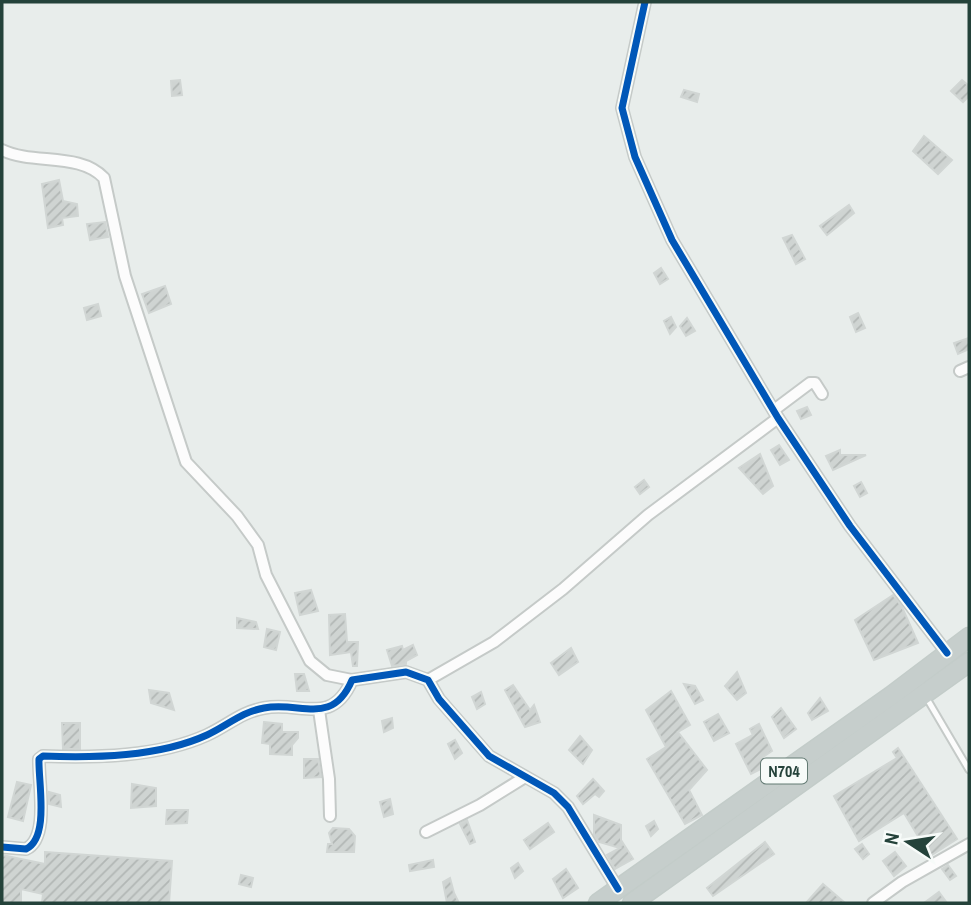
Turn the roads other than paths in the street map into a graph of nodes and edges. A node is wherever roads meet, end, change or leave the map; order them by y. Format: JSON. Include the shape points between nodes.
{"nodes":[{"id":1,"x":645,"y":2,"type":"edge"},
{"id":2,"x":2,"y":150,"type":"edge"},
{"id":3,"x":822,"y":394,"type":"dead end"},
{"id":4,"x":776,"y":414,"type":"junction"},
{"id":5,"x":969,"y":637,"type":"edge"},
{"id":6,"x":947,"y":653,"type":"junction"},
{"id":7,"x":969,"y":662,"type":"edge"},
{"id":8,"x":352,"y":680,"type":"junction"},
{"id":9,"x":428,"y":680,"type":"junction"},
{"id":10,"x":925,"y":693,"type":"junction"},
{"id":11,"x":896,"y":703,"type":"junction"},
{"id":12,"x":319,"y":710,"type":"junction"},
{"id":13,"x":969,"y":770,"type":"edge"},
{"id":14,"x":525,"y":777,"type":"junction"},
{"id":15,"x":330,"y":816,"type":"dead end"},
{"id":16,"x":426,"y":832,"type":"dead end"},
{"id":17,"x":969,"y":844,"type":"edge"},
{"id":18,"x":2,"y":847,"type":"edge"},
{"id":19,"x":618,"y":889,"type":"junction"},
{"id":20,"x":598,"y":903,"type":"edge"},
{"id":21,"x":632,"y":903,"type":"edge"},
{"id":22,"x":873,"y":903,"type":"edge"}],
"edges":[{"from":1,"to":4,"type":"street","via":[[622,108],[635,158],[672,240]]},
{"from":2,"to":8,"type":"street","via":[[27,159],[96,170],[104,178],[124,276],[187,463],[258,545],[266,575],[310,661],[327,675]]},
{"from":3,"to":4,"type":"street","via":[[810,383]]},
{"from":4,"to":6,"type":"street","via":[[850,526]]},
{"from":4,"to":9,"type":"street","via":[[494,642]]},
{"from":5,"to":6,"type":"highway","number":"N704"},
{"from":6,"to":11,"type":"highway","number":"N704"},
{"from":7,"to":10,"type":"highway","number":"N704"},
{"from":8,"to":9,"type":"street","via":[[406,672]]},
{"from":8,"to":12,"type":"street","via":[[346,694]]},
{"from":9,"to":14,"type":"street","via":[[451,714],[489,755]]},
{"from":10,"to":11,"type":"highway","number":"N704"},
{"from":10,"to":13,"type":"lane"},
{"from":11,"to":19,"type":"highway","number":"N704"},
{"from":11,"to":21,"type":"highway","number":"N704"},
{"from":12,"to":15,"type":"street"},
{"from":12,"to":18,"type":"street","via":[[266,707],[239,715],[206,736],[160,748],[100,758],[43,757],[39,759],[36,838],[26,849]]},
{"from":14,"to":16,"type":"street"},
{"from":14,"to":19,"type":"street","via":[[568,807]]},
{"from":17,"to":22,"type":"street"},
{"from":19,"to":20,"type":"highway","number":"N704"}]}
